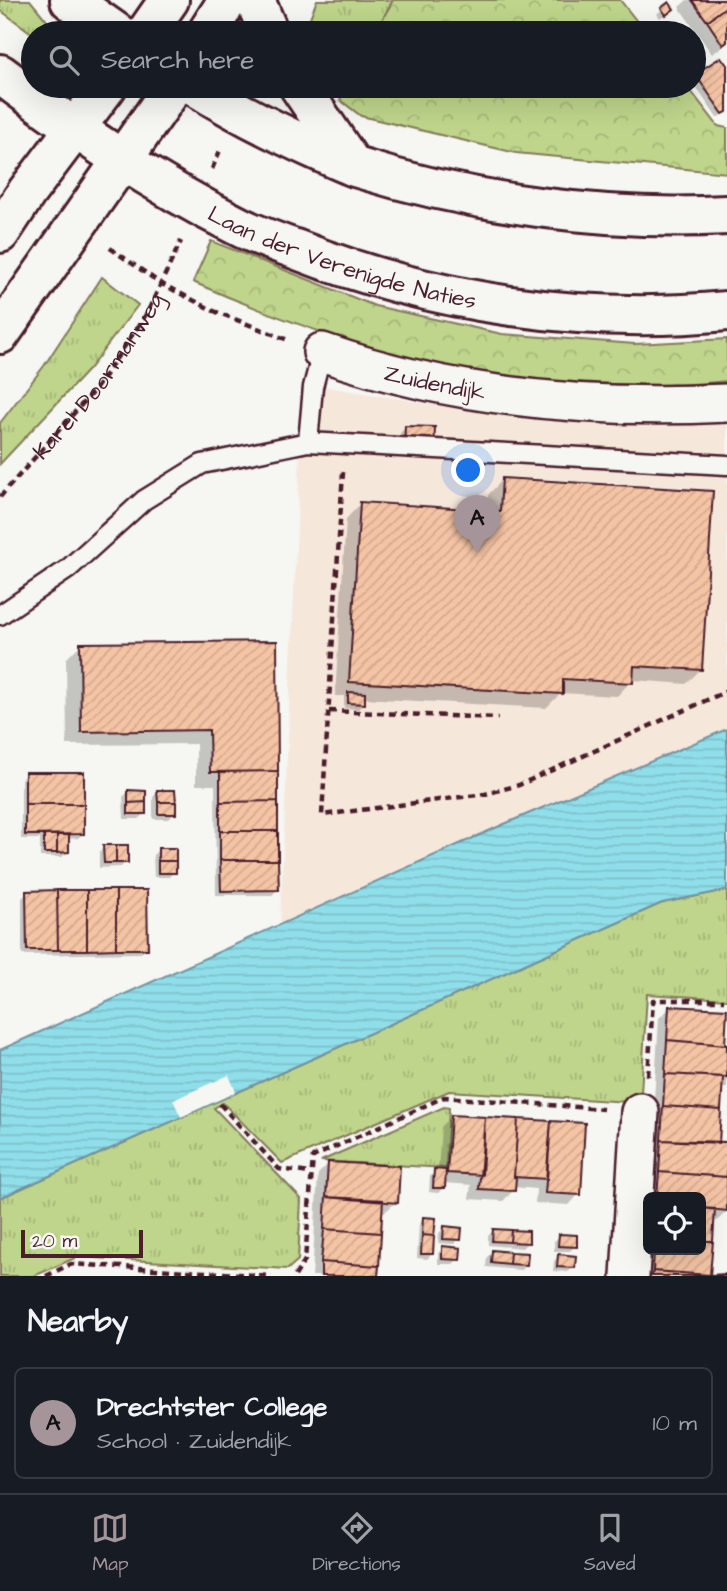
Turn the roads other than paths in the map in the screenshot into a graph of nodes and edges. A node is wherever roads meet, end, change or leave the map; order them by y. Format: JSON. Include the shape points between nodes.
{"nodes":[{"id":1,"x":70,"y":0,"type":"edge"},
{"id":2,"x":169,"y":0,"type":"edge"},
{"id":3,"x":228,"y":0,"type":"edge"},
{"id":4,"x":255,"y":0,"type":"edge"},
{"id":5,"x":100,"y":21,"type":"edge"},
{"id":6,"x":154,"y":21,"type":"edge"},
{"id":7,"x":215,"y":21,"type":"edge"},
{"id":8,"x":263,"y":21,"type":"edge"},
{"id":9,"x":0,"y":74,"type":"edge"},
{"id":10,"x":21,"y":90,"type":"edge"},
{"id":11,"x":32,"y":98,"type":"edge"},
{"id":12,"x":98,"y":98,"type":"edge"},
{"id":13,"x":166,"y":98,"type":"edge"},
{"id":14,"x":214,"y":98,"type":"edge"},
{"id":15,"x":307,"y":98,"type":"edge"},
{"id":16,"x":74,"y":129,"type":"junction"},
{"id":17,"x":122,"y":161,"type":"junction"},
{"id":18,"x":354,"y":166,"type":"junction"},
{"id":19,"x":727,"y":215,"type":"edge"},
{"id":20,"x":0,"y":233,"type":"edge"},
{"id":21,"x":727,"y":310,"type":"edge"},
{"id":22,"x":0,"y":334,"type":"edge"},
{"id":23,"x":322,"y":352,"type":"joint"},
{"id":24,"x":727,"y":403,"type":"edge"},
{"id":25,"x":308,"y":442,"type":"junction"},
{"id":26,"x":727,"y":465,"type":"edge"},
{"id":27,"x":0,"y":615,"type":"edge"},
{"id":28,"x":640,"y":1112,"type":"road end"},
{"id":29,"x":630,"y":1276,"type":"edge"}],
"edges":[{"from":1,"to":5,"type":"main road"},
{"from":2,"to":6,"type":"main road"},
{"from":3,"to":7,"type":"main road"},
{"from":4,"to":8,"type":"main road"},
{"from":9,"to":10,"type":"main road","name":"Laan der Verenigde Naties"},
{"from":11,"to":16,"type":"main road","name":"Laan der Verenigde Naties"},
{"from":12,"to":16,"type":"main road"},
{"from":13,"to":17,"type":"main road"},
{"from":14,"to":18,"type":"main road"},
{"from":15,"to":18,"type":"main road"},
{"from":16,"to":17,"type":"main road","name":"Laan der Verenigde Naties"},
{"from":16,"to":20,"type":"main road"},
{"from":17,"to":21,"type":"main road","name":"Laan der Verenigde Naties","via":[[237,226],[340,267],[407,287],[558,311],[686,315]]},
{"from":17,"to":22,"type":"main road"},
{"from":18,"to":19,"type":"main road","via":[[465,195],[578,212],[638,217]]},
{"from":23,"to":24,"type":"street","name":"Zuidendijk","via":[[408,378],[549,400],[635,406]]},
{"from":23,"to":25,"type":"lane","via":[[313,387]]},
{"from":25,"to":26,"type":"lane"},
{"from":25,"to":27,"type":"lane","via":[[202,464],[144,500],[68,569]]},
{"from":28,"to":29,"type":"street"}]}
